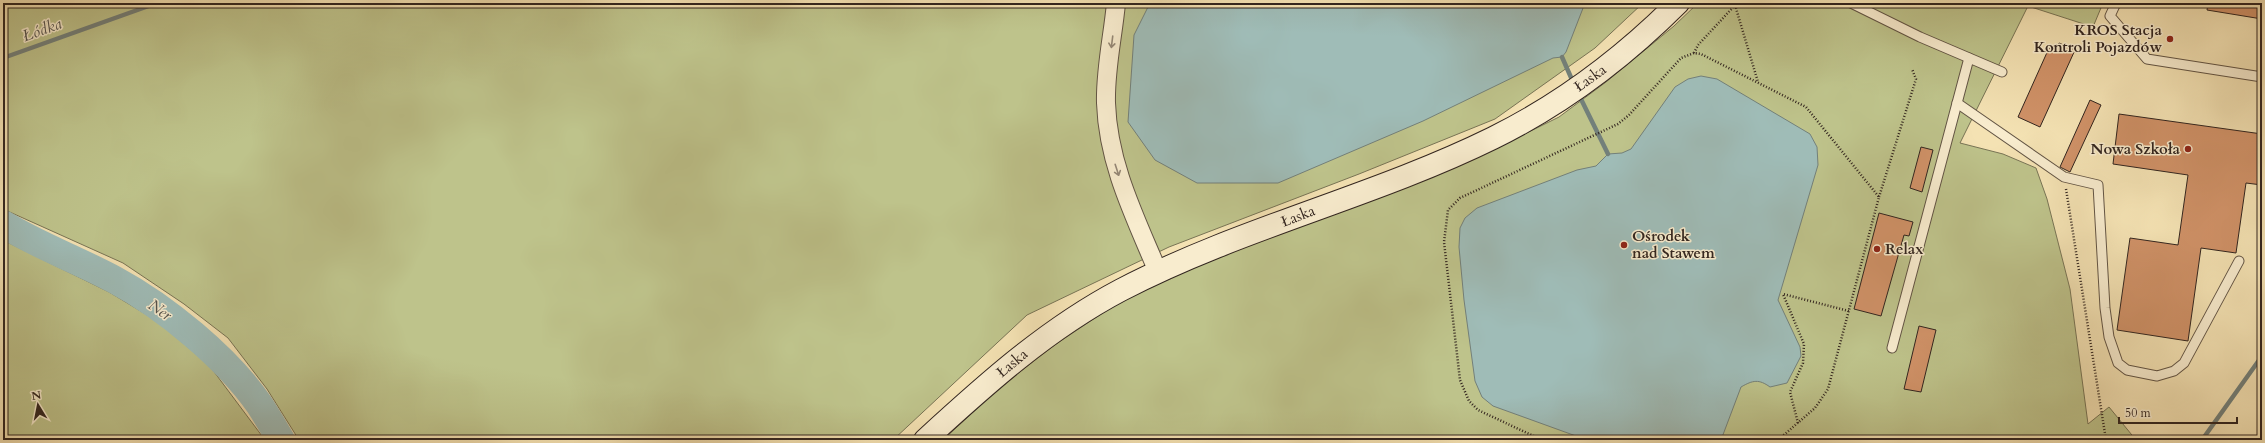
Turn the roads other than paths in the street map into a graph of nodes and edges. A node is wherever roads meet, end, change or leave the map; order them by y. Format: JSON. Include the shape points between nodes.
{"nodes":[{"id":1,"x":1116,"y":3,"type":"edge"},
{"id":2,"x":1678,"y":3,"type":"edge"},
{"id":3,"x":1851,"y":3,"type":"edge"},
{"id":4,"x":2116,"y":3,"type":"edge"},
{"id":5,"x":1970,"y":58,"type":"junction"},
{"id":6,"x":2002,"y":72,"type":"dead end"},
{"id":7,"x":2262,"y":77,"type":"edge"},
{"id":8,"x":1957,"y":103,"type":"junction"},
{"id":9,"x":2239,"y":261,"type":"dead end"},
{"id":10,"x":1158,"y":272,"type":"junction"},
{"id":11,"x":1892,"y":348,"type":"dead end"},
{"id":12,"x":925,"y":440,"type":"edge"}],
"edges":[{"from":1,"to":10,"type":"street","one_way":true,"via":[[1106,87],[1109,136],[1116,169]]},
{"from":2,"to":10,"type":"main road","name":"Łaska","via":[[1640,40],[1595,75],[1495,137],[1442,161],[1196,255]]},
{"from":3,"to":5,"type":"lane"},
{"from":4,"to":7,"type":"lane","via":[[2110,16],[2147,59]]},
{"from":5,"to":6,"type":"lane"},
{"from":5,"to":8,"type":"lane"},
{"from":8,"to":9,"type":"lane","via":[[2064,177],[2098,185],[2109,337],[2118,363],[2127,370],[2157,376],[2174,371],[2184,363]]},
{"from":8,"to":11,"type":"lane"},
{"from":10,"to":12,"type":"main road","name":"Łaska","via":[[1098,303],[1036,343]]}]}
